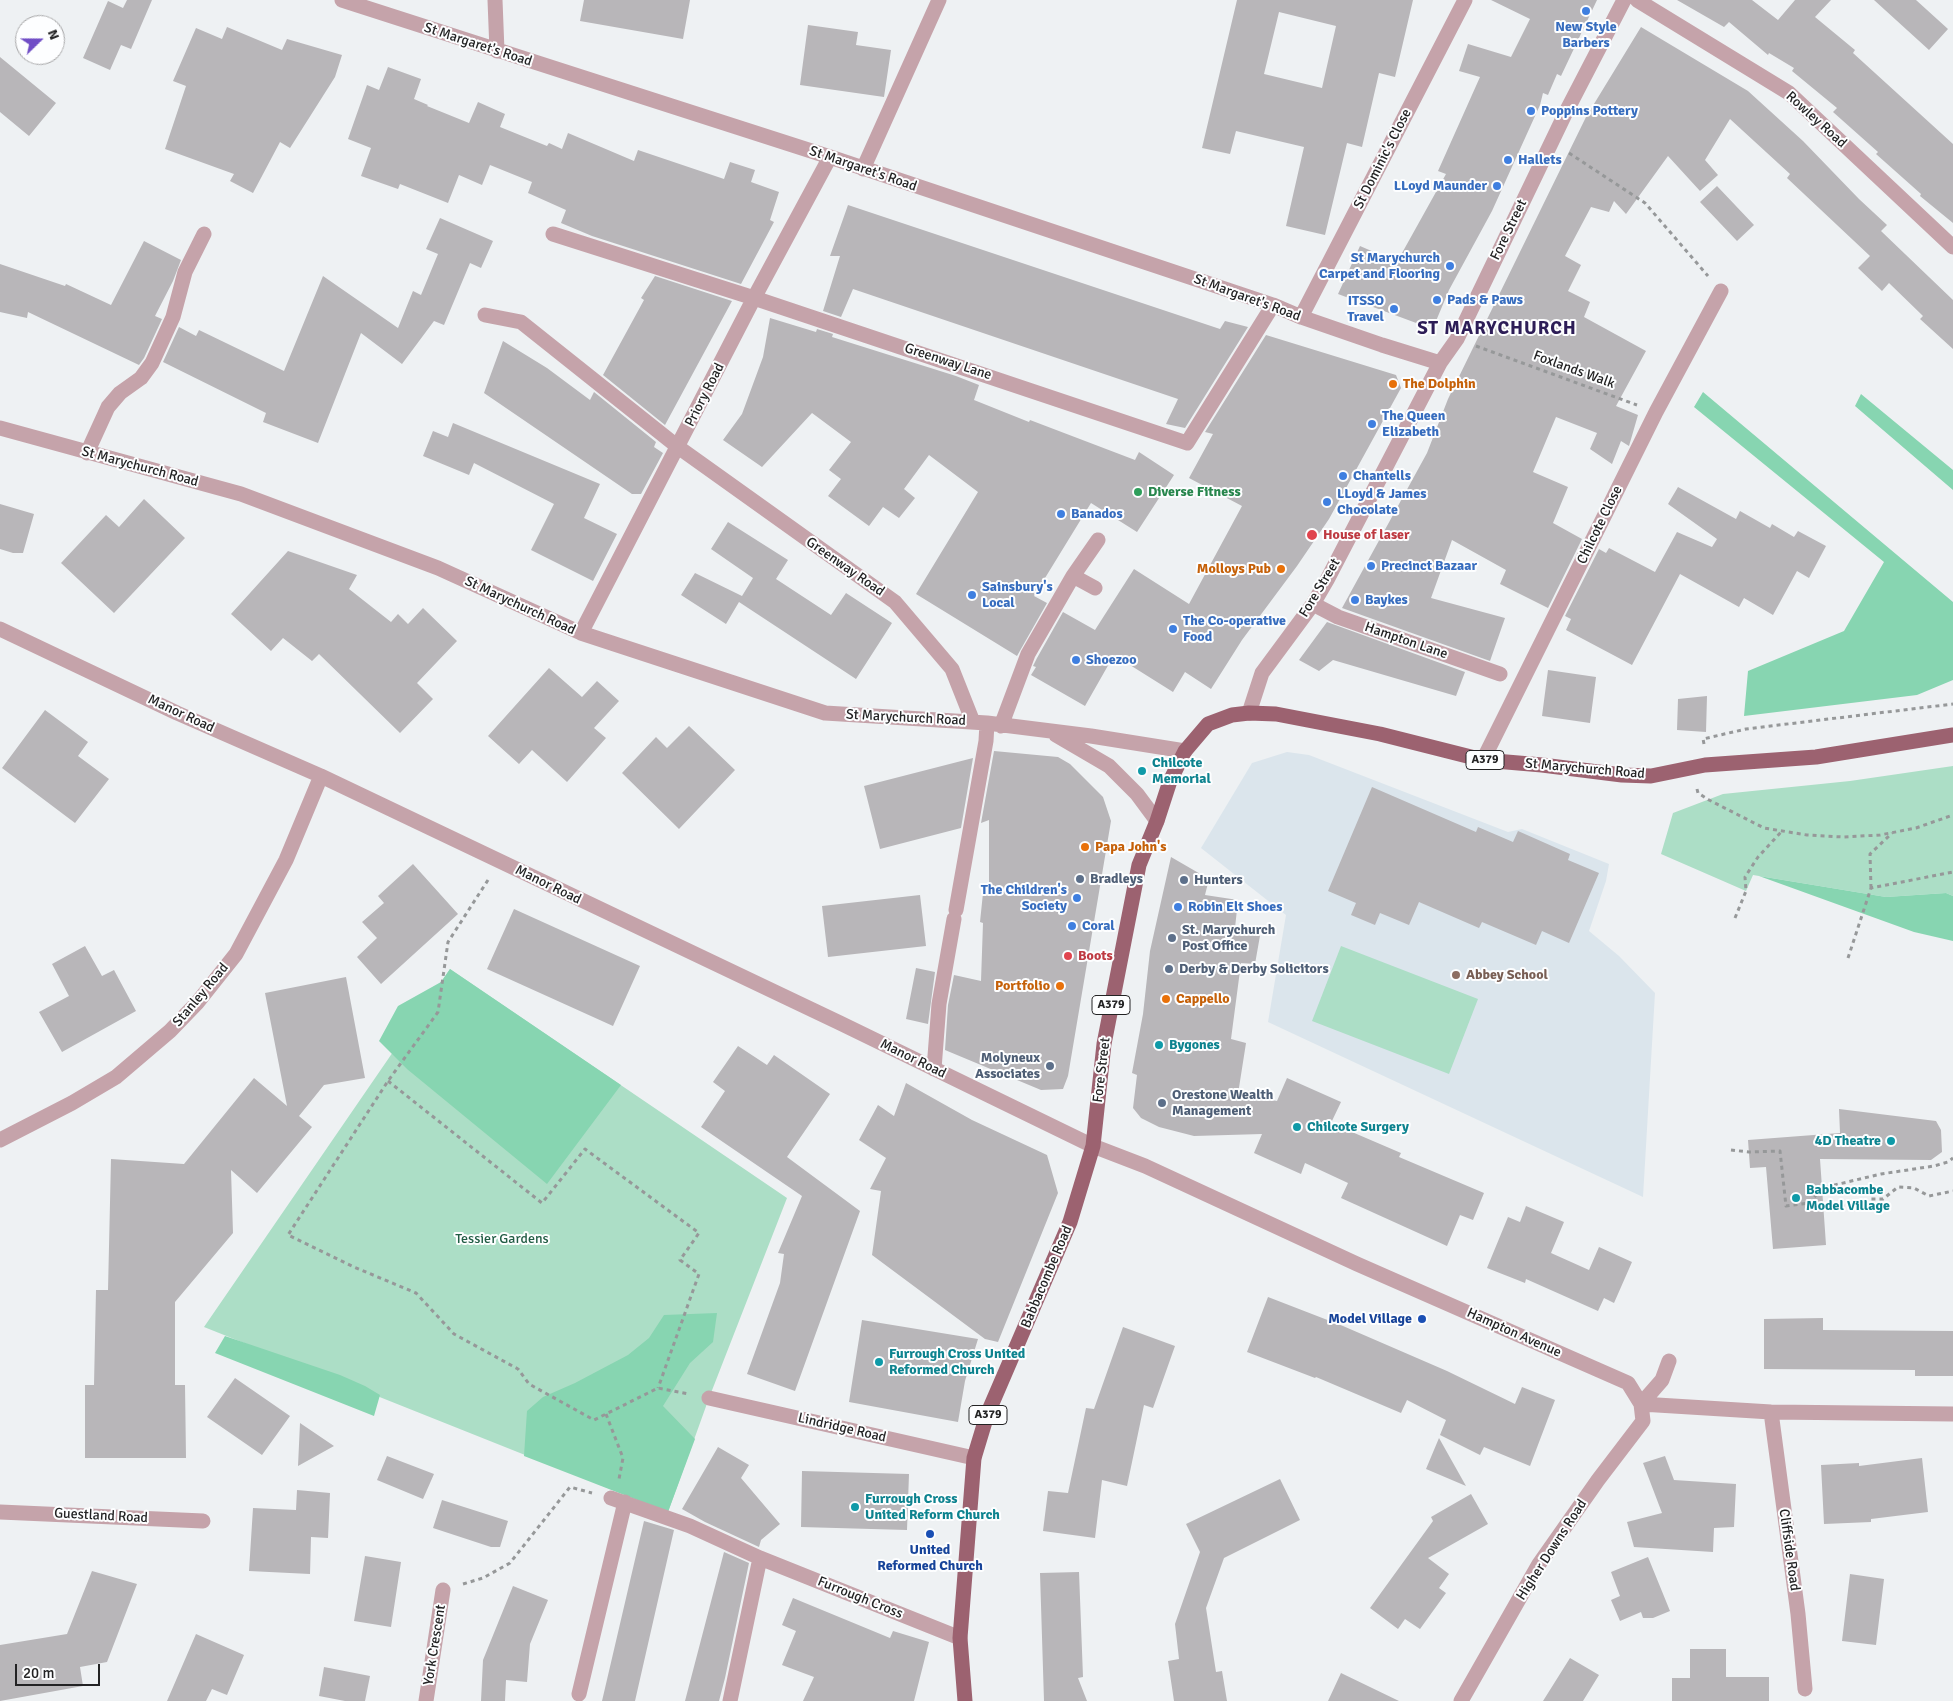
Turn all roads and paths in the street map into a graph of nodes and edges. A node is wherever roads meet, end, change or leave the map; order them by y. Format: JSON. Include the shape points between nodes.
{"nodes":[{"id":1,"x":342,"y":0,"type":"edge"},
{"id":2,"x":495,"y":0,"type":"edge"},
{"id":3,"x":940,"y":0,"type":"edge"},
{"id":4,"x":1465,"y":0,"type":"edge"},
{"id":5,"x":1624,"y":0,"type":"edge"},
{"id":6,"x":1637,"y":0,"type":"edge"},
{"id":7,"x":497,"y":51,"type":"junction"},
{"id":8,"x":1552,"y":142,"type":"junction"},
{"id":9,"x":830,"y":157,"type":"junction"},
{"id":10,"x":863,"y":169,"type":"junction"},
{"id":11,"x":204,"y":234,"type":"dead end"},
{"id":12,"x":553,"y":234,"type":"dead end"},
{"id":13,"x":1953,"y":247,"type":"edge"},
{"id":14,"x":1721,"y":291,"type":"joint"},
{"id":15,"x":754,"y":298,"type":"junction"},
{"id":16,"x":1273,"y":305,"type":"junction"},
{"id":17,"x":485,"y":314,"type":"dead end"},
{"id":18,"x":1301,"y":317,"type":"junction"},
{"id":19,"x":1457,"y":339,"type":"junction"},
{"id":20,"x":1440,"y":363,"type":"junction"},
{"id":21,"x":1656,"y":412,"type":"junction"},
{"id":22,"x":0,"y":428,"type":"edge"},
{"id":23,"x":678,"y":448,"type":"junction"},
{"id":24,"x":87,"y":453,"type":"junction"},
{"id":25,"x":1098,"y":540,"type":"dead end"},
{"id":26,"x":1073,"y":576,"type":"junction"},
{"id":27,"x":1095,"y":588,"type":"dead end"},
{"id":28,"x":1313,"y":604,"type":"junction"},
{"id":29,"x":0,"y":629,"type":"edge"},
{"id":30,"x":581,"y":633,"type":"junction"},
{"id":31,"x":1500,"y":674,"type":"dead end"},
{"id":32,"x":1953,"y":704,"type":"edge"},
{"id":33,"x":1249,"y":713,"type":"junction"},
{"id":34,"x":987,"y":724,"type":"junction"},
{"id":35,"x":1051,"y":731,"type":"junction"},
{"id":36,"x":1953,"y":735,"type":"edge"},
{"id":37,"x":1185,"y":751,"type":"junction"},
{"id":38,"x":1483,"y":760,"type":"junction"},
{"id":39,"x":1705,"y":765,"type":"junction"},
{"id":40,"x":1689,"y":768,"type":"junction"},
{"id":41,"x":321,"y":776,"type":"junction"},
{"id":42,"x":1953,"y":814,"type":"edge"},
{"id":43,"x":1157,"y":821,"type":"junction"},
{"id":44,"x":1782,"y":831,"type":"junction"},
{"id":45,"x":1893,"y":832,"type":"junction"},
{"id":46,"x":500,"y":862,"type":"junction"},
{"id":47,"x":1953,"y":872,"type":"edge"},
{"id":48,"x":1871,"y":888,"type":"junction"},
{"id":49,"x":1735,"y":918,"type":"dead end"},
{"id":50,"x":1848,"y":958,"type":"dead end"},
{"id":51,"x":934,"y":1069,"type":"junction"},
{"id":52,"x":388,"y":1081,"type":"junction"},
{"id":53,"x":0,"y":1140,"type":"edge"},
{"id":54,"x":1092,"y":1146,"type":"junction"},
{"id":55,"x":1730,"y":1150,"type":"dead end"},
{"id":56,"x":1953,"y":1158,"type":"edge"},
{"id":57,"x":1953,"y":1191,"type":"edge"},
{"id":58,"x":1809,"y":1203,"type":"junction"},
{"id":59,"x":1669,"y":1361,"type":"dead end"},
{"id":60,"x":658,"y":1388,"type":"junction"},
{"id":61,"x":710,"y":1398,"type":"joint"},
{"id":62,"x":1641,"y":1404,"type":"junction"},
{"id":63,"x":1770,"y":1412,"type":"junction"},
{"id":64,"x":606,"y":1414,"type":"junction"},
{"id":65,"x":1953,"y":1414,"type":"edge"},
{"id":66,"x":974,"y":1458,"type":"junction"},
{"id":67,"x":618,"y":1500,"type":"junction"},
{"id":68,"x":0,"y":1512,"type":"edge"},
{"id":69,"x":203,"y":1521,"type":"dead end"},
{"id":70,"x":760,"y":1558,"type":"junction"},
{"id":71,"x":443,"y":1590,"type":"joint"},
{"id":72,"x":960,"y":1638,"type":"junction"},
{"id":73,"x":1805,"y":1689,"type":"dead end"},
{"id":74,"x":579,"y":1694,"type":"dead end"},
{"id":75,"x":426,"y":1701,"type":"edge"},
{"id":76,"x":730,"y":1701,"type":"edge"},
{"id":77,"x":965,"y":1701,"type":"edge"},
{"id":78,"x":1462,"y":1701,"type":"edge"}],
"edges":[{"from":1,"to":7,"type":"street","name":"St Margaret's Road"},
{"from":2,"to":7,"type":"street"},
{"from":3,"to":10,"type":"street"},
{"from":4,"to":18,"type":"street","name":"St Dominic's Close"},
{"from":5,"to":8,"type":"street","name":"Fore Street"},
{"from":6,"to":13,"type":"street","name":"Rowley Road","via":[[1789,93]]},
{"from":7,"to":9,"type":"street","name":"St Margaret's Road"},
{"from":8,"to":14,"type":"path","via":[[1645,203]]},
{"from":8,"to":19,"type":"street","name":"Fore Street"},
{"from":9,"to":10,"type":"street","name":"St Margaret's Road"},
{"from":9,"to":15,"type":"street","name":"Priory Road"},
{"from":10,"to":16,"type":"street","name":"St Margaret's Road"},
{"from":11,"to":24,"type":"street","via":[[185,272],[173,317],[152,363],[141,378],[120,393],[108,407]]},
{"from":12,"to":15,"type":"street","name":"Greenway Lane"},
{"from":14,"to":21,"type":"street","name":"Chilcote Close"},
{"from":15,"to":16,"type":"street","name":"Greenway Lane","via":[[1187,443]]},
{"from":15,"to":23,"type":"street","name":"Priory Road"},
{"from":16,"to":18,"type":"street","name":"St Margaret's Road"},
{"from":17,"to":23,"type":"street","name":"Greenway Road","via":[[520,322]]},
{"from":18,"to":20,"type":"street","name":"St Margaret's Road"},
{"from":19,"to":20,"type":"street","name":"Fore Street"},
{"from":19,"to":21,"type":"path","name":"Foxlands Walk"},
{"from":20,"to":28,"type":"street","name":"Fore Street"},
{"from":21,"to":38,"type":"street","name":"Chilcote Close"},
{"from":22,"to":24,"type":"street","name":"St Marychurch Road"},
{"from":23,"to":30,"type":"street","name":"Priory Road"},
{"from":23,"to":34,"type":"street","name":"Greenway Road","via":[[895,602],[952,669]]},
{"from":24,"to":30,"type":"street","name":"St Marychurch Road","via":[[241,494],[438,568]]},
{"from":25,"to":26,"type":"street"},
{"from":26,"to":27,"type":"street"},
{"from":26,"to":34,"type":"street"},
{"from":28,"to":31,"type":"street","name":"Hampton Lane","via":[[1338,617]]},
{"from":28,"to":33,"type":"street","name":"Fore Street","via":[[1262,673]]},
{"from":29,"to":41,"type":"street","name":"Manor Road"},
{"from":30,"to":34,"type":"street","name":"St Marychurch Road","via":[[825,713]]},
{"from":32,"to":39,"type":"path","via":[[1746,729],[1704,739]]},
{"from":33,"to":37,"type":"main road","name":"Fore Street","number":"A379","via":[[1208,724]]},
{"from":33,"to":38,"type":"main road","name":"St Marychurch Road","number":"A379","via":[[1276,714],[1380,734]]},
{"from":34,"to":35,"type":"street","name":"St Marychurch Road"},
{"from":34,"to":51,"type":"street","via":[[939,1004]]},
{"from":35,"to":37,"type":"street","name":"St Marychurch Road"},
{"from":35,"to":43,"type":"street","name":"St Marychurch Road","via":[[1109,766],[1137,794]]},
{"from":36,"to":39,"type":"main road","name":"St Marychurch Road","number":"A379","via":[[1816,757]]},
{"from":37,"to":43,"type":"main road","name":"Fore Street","number":"A379","via":[[1170,781]]},
{"from":38,"to":40,"type":"main road","name":"St Marychurch Road","number":"A379","via":[[1622,775],[1651,776]]},
{"from":39,"to":40,"type":"main road","name":"St Marychurch Road","number":"A379"},
{"from":40,"to":44,"type":"path","via":[[1698,793],[1703,797],[1764,828]]},
{"from":41,"to":46,"type":"street","name":"Manor Road"},
{"from":41,"to":53,"type":"street","name":"Stanley Road","via":[[286,860],[236,954],[197,1003],[116,1077]]},
{"from":42,"to":45,"type":"path","via":[[1916,828]]},
{"from":43,"to":54,"type":"main road","name":"Fore Street","number":"A379","via":[[1139,865],[1134,888],[1104,1044]]},
{"from":44,"to":45,"type":"path","via":[[1843,837]]},
{"from":44,"to":49,"type":"path","via":[[1745,877],[1746,891]]},
{"from":45,"to":48,"type":"path","via":[[1870,854]]},
{"from":46,"to":51,"type":"street","name":"Manor Road"},
{"from":46,"to":52,"type":"path","via":[[448,942],[438,1012]]},
{"from":47,"to":48,"type":"path"},
{"from":48,"to":50,"type":"path"},
{"from":51,"to":54,"type":"street","name":"Manor Road"},
{"from":52,"to":60,"type":"path","via":[[542,1203],[585,1150],[699,1233],[680,1260],[699,1274]]},
{"from":52,"to":64,"type":"path","via":[[288,1235],[416,1293],[454,1334],[518,1369],[529,1384],[594,1420]]},
{"from":54,"to":62,"type":"street","name":"Hampton Avenue","via":[[1145,1166],[1628,1383]]},
{"from":54,"to":66,"type":"main road","name":"Babbacombe Road","number":"A379","via":[[1070,1222],[988,1415]]},
{"from":55,"to":58,"type":"path","via":[[1780,1151],[1786,1206]]},
{"from":56,"to":58,"type":"path","via":[[1934,1166],[1822,1188]]},
{"from":57,"to":58,"type":"path","via":[[1929,1196],[1914,1188],[1898,1187],[1883,1199],[1823,1208]]},
{"from":59,"to":62,"type":"street","via":[[1662,1380]]},
{"from":60,"to":61,"type":"path"},
{"from":60,"to":64,"type":"path"},
{"from":61,"to":66,"type":"street","name":"Lindridge Road"},
{"from":62,"to":63,"type":"street"},
{"from":62,"to":78,"type":"street","name":"Higher Downs Road","via":[[1643,1421],[1539,1564]]},
{"from":63,"to":65,"type":"street"},
{"from":63,"to":73,"type":"street","name":"Cliffside Road"},
{"from":64,"to":67,"type":"path","via":[[623,1458]]},
{"from":66,"to":72,"type":"main road","name":"Babbacombe Road","number":"A379"},
{"from":67,"to":70,"type":"street","name":"Furrough Cross","via":[[690,1526]]},
{"from":67,"to":71,"type":"path","via":[[570,1487],[510,1563],[483,1578]]},
{"from":67,"to":74,"type":"street"},
{"from":68,"to":69,"type":"street","name":"Guestland Road"},
{"from":70,"to":72,"type":"street","name":"Furrough Cross"},
{"from":70,"to":76,"type":"street"},
{"from":71,"to":75,"type":"street","name":"York Crescent"},
{"from":72,"to":77,"type":"main road","name":"Babbacombe Road","number":"A379"}]}
